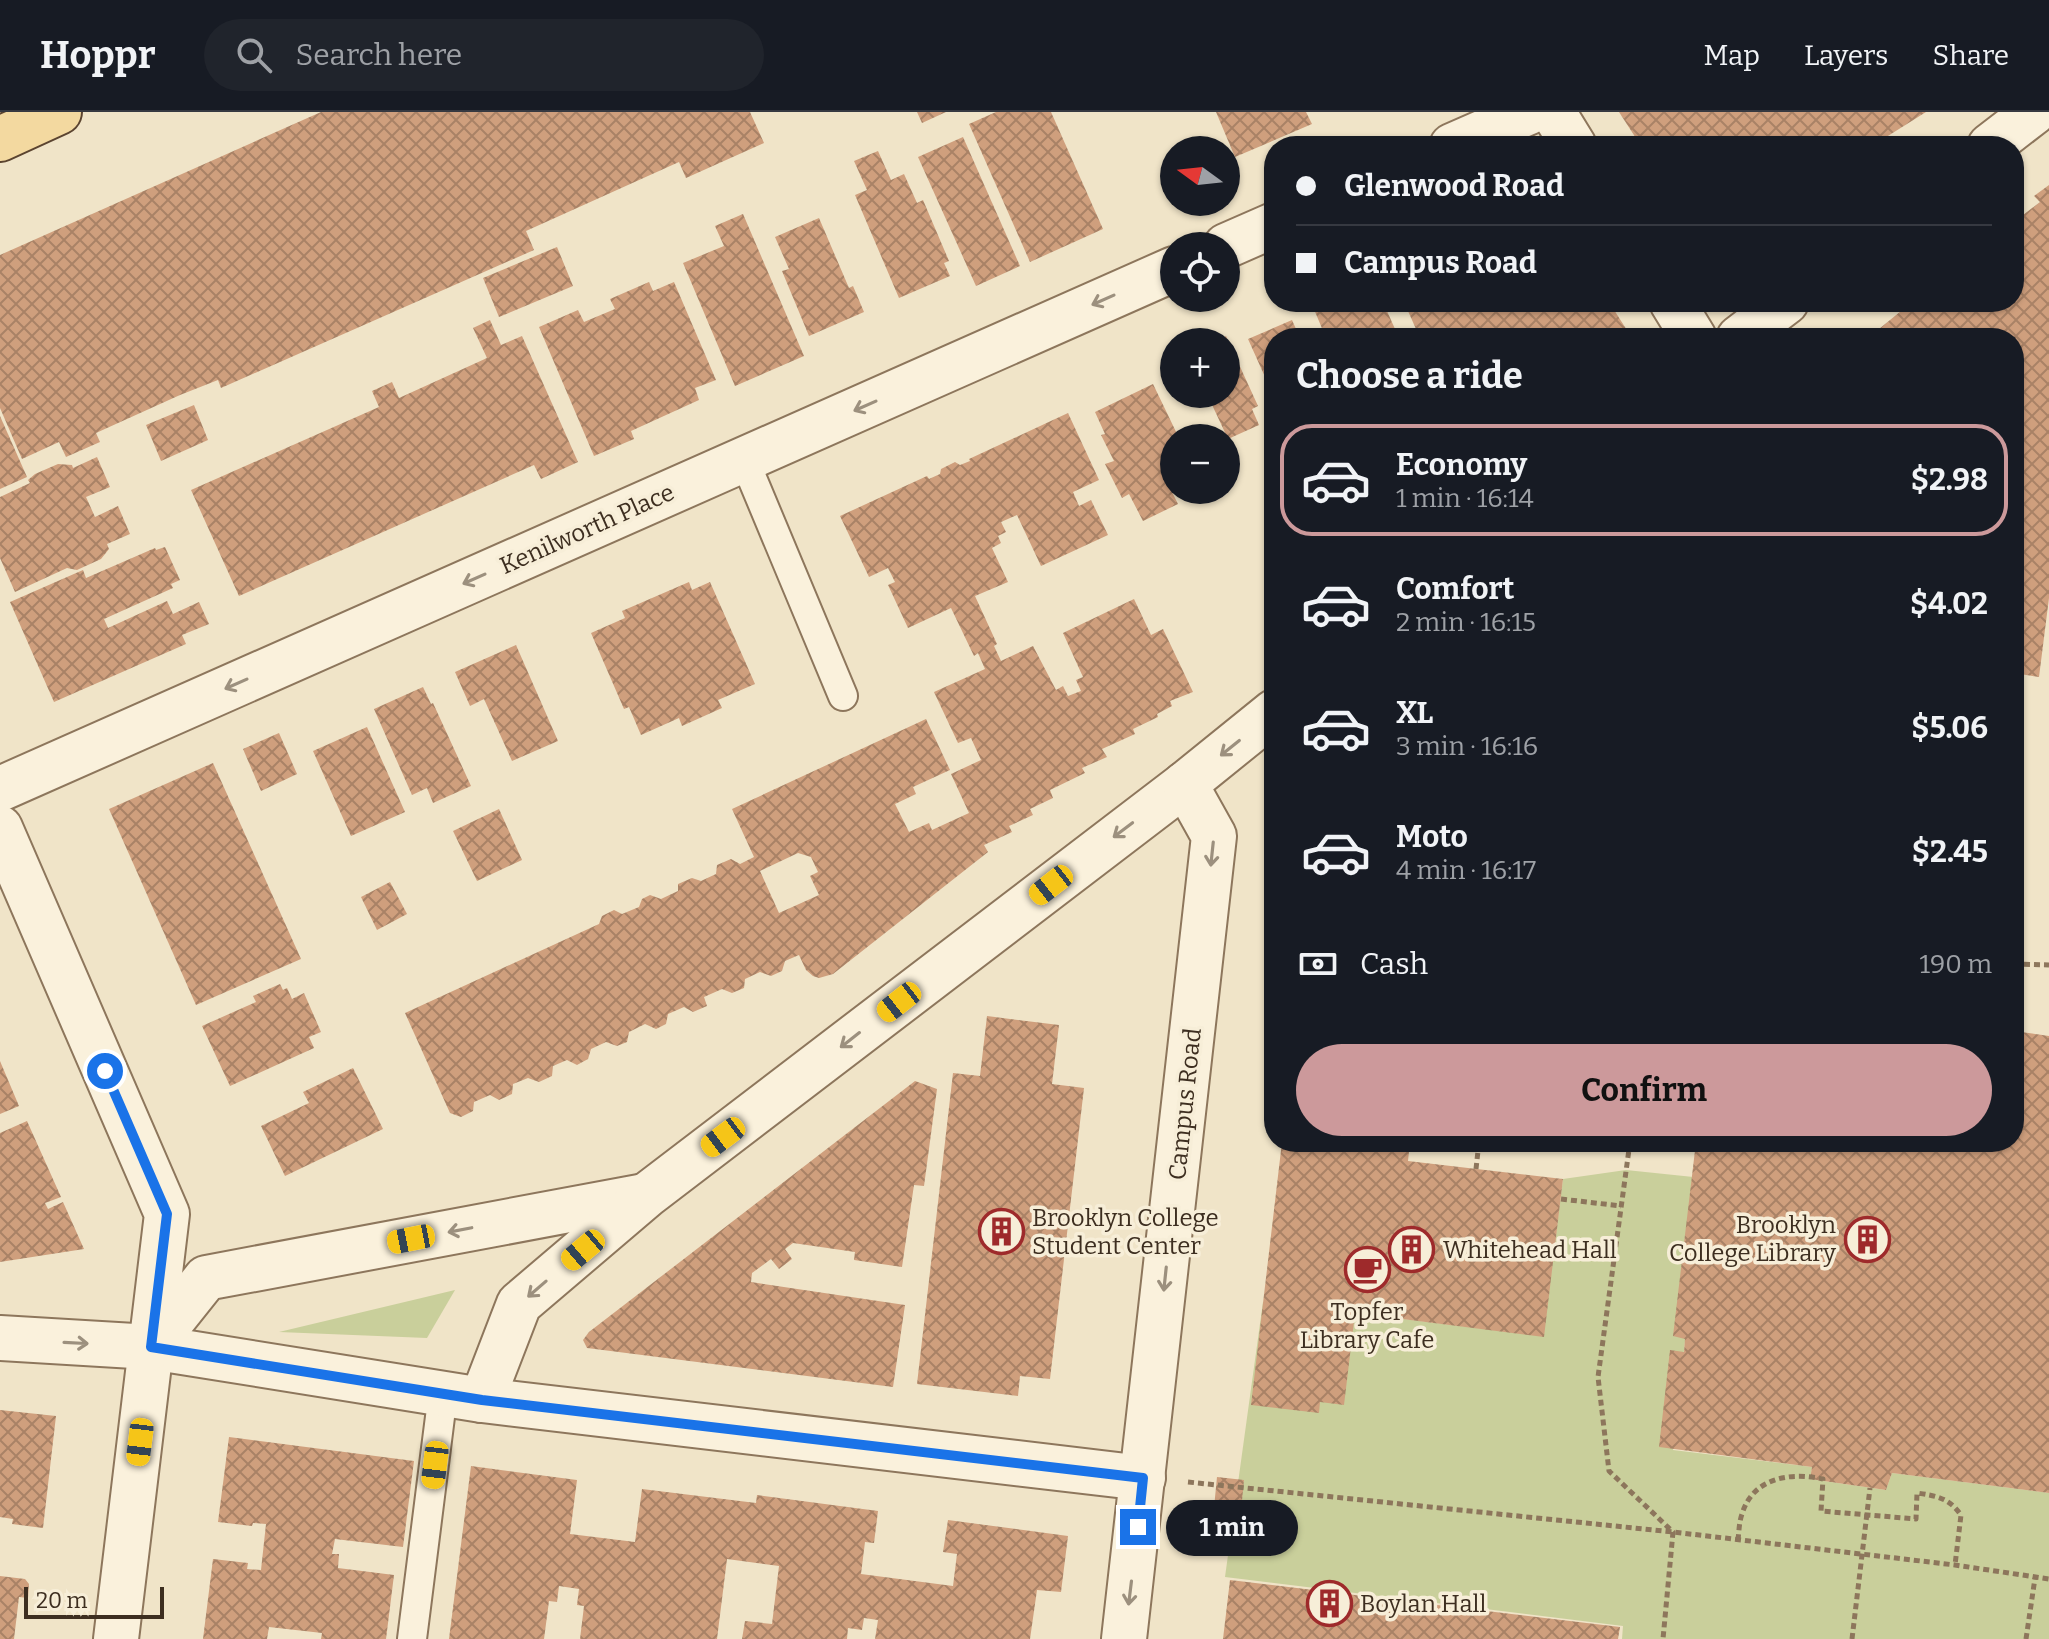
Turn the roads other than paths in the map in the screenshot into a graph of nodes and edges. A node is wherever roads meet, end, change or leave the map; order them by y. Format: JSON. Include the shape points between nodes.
{"nodes":[{"id":1,"x":59,"y":112,"type":"edge"},
{"id":2,"x":1529,"y":112,"type":"edge"},
{"id":3,"x":1553,"y":112,"type":"edge"},
{"id":4,"x":2034,"y":112,"type":"edge"},
{"id":5,"x":1475,"y":136,"type":"edge"},
{"id":6,"x":1568,"y":136,"type":"edge"},
{"id":7,"x":2003,"y":136,"type":"edge"},
{"id":8,"x":0,"y":139,"type":"edge"},
{"id":9,"x":1264,"y":229,"type":"edge"},
{"id":10,"x":1240,"y":240,"type":"edge"},
{"id":11,"x":1160,"y":275,"type":"edge"},
{"id":12,"x":1773,"y":312,"type":"edge"},
{"id":13,"x":1752,"y":328,"type":"edge"},
{"id":14,"x":744,"y":459,"type":"junction"},
{"id":15,"x":843,"y":696,"type":"dead end"},
{"id":16,"x":1264,"y":720,"type":"edge"},
{"id":17,"x":1185,"y":784,"type":"junction"},
{"id":18,"x":0,"y":789,"type":"edge"},
{"id":19,"x":0,"y":828,"type":"edge"},
{"id":20,"x":647,"y":1195,"type":"junction"},
{"id":21,"x":0,"y":1338,"type":"edge"},
{"id":22,"x":151,"y":1347,"type":"junction"},
{"id":23,"x":463,"y":1396,"type":"junction"},
{"id":24,"x":1143,"y":1478,"type":"junction"},
{"id":25,"x":116,"y":1639,"type":"edge"},
{"id":26,"x":412,"y":1639,"type":"edge"},
{"id":27,"x":1124,"y":1639,"type":"edge"}],
"edges":[{"from":1,"to":8,"type":"main road"},
{"from":2,"to":5,"type":"street"},
{"from":3,"to":6,"type":"street"},
{"from":4,"to":7,"type":"street"},
{"from":9,"to":10,"type":"street"},
{"from":11,"to":14,"type":"street","name":"Kenilworth Place","one_way":true},
{"from":12,"to":13,"type":"street"},
{"from":14,"to":15,"type":"lane"},
{"from":14,"to":18,"type":"street","name":"Kenilworth Place","one_way":true},
{"from":16,"to":17,"type":"street","one_way":true},
{"from":17,"to":20,"type":"street","one_way":true},
{"from":17,"to":24,"type":"street","name":"Campus Road","one_way":true,"via":[[1214,836]]},
{"from":19,"to":22,"type":"street","via":[[167,1214]]},
{"from":20,"to":22,"type":"street","one_way":true,"via":[[206,1278]]},
{"from":20,"to":23,"type":"street","one_way":true,"via":[[519,1304]]},
{"from":21,"to":22,"type":"street","one_way":true},
{"from":22,"to":23,"type":"street"},
{"from":22,"to":25,"type":"street"},
{"from":23,"to":24,"type":"street"},
{"from":23,"to":26,"type":"lane"},
{"from":24,"to":27,"type":"street","name":"Campus Road","one_way":true}]}
